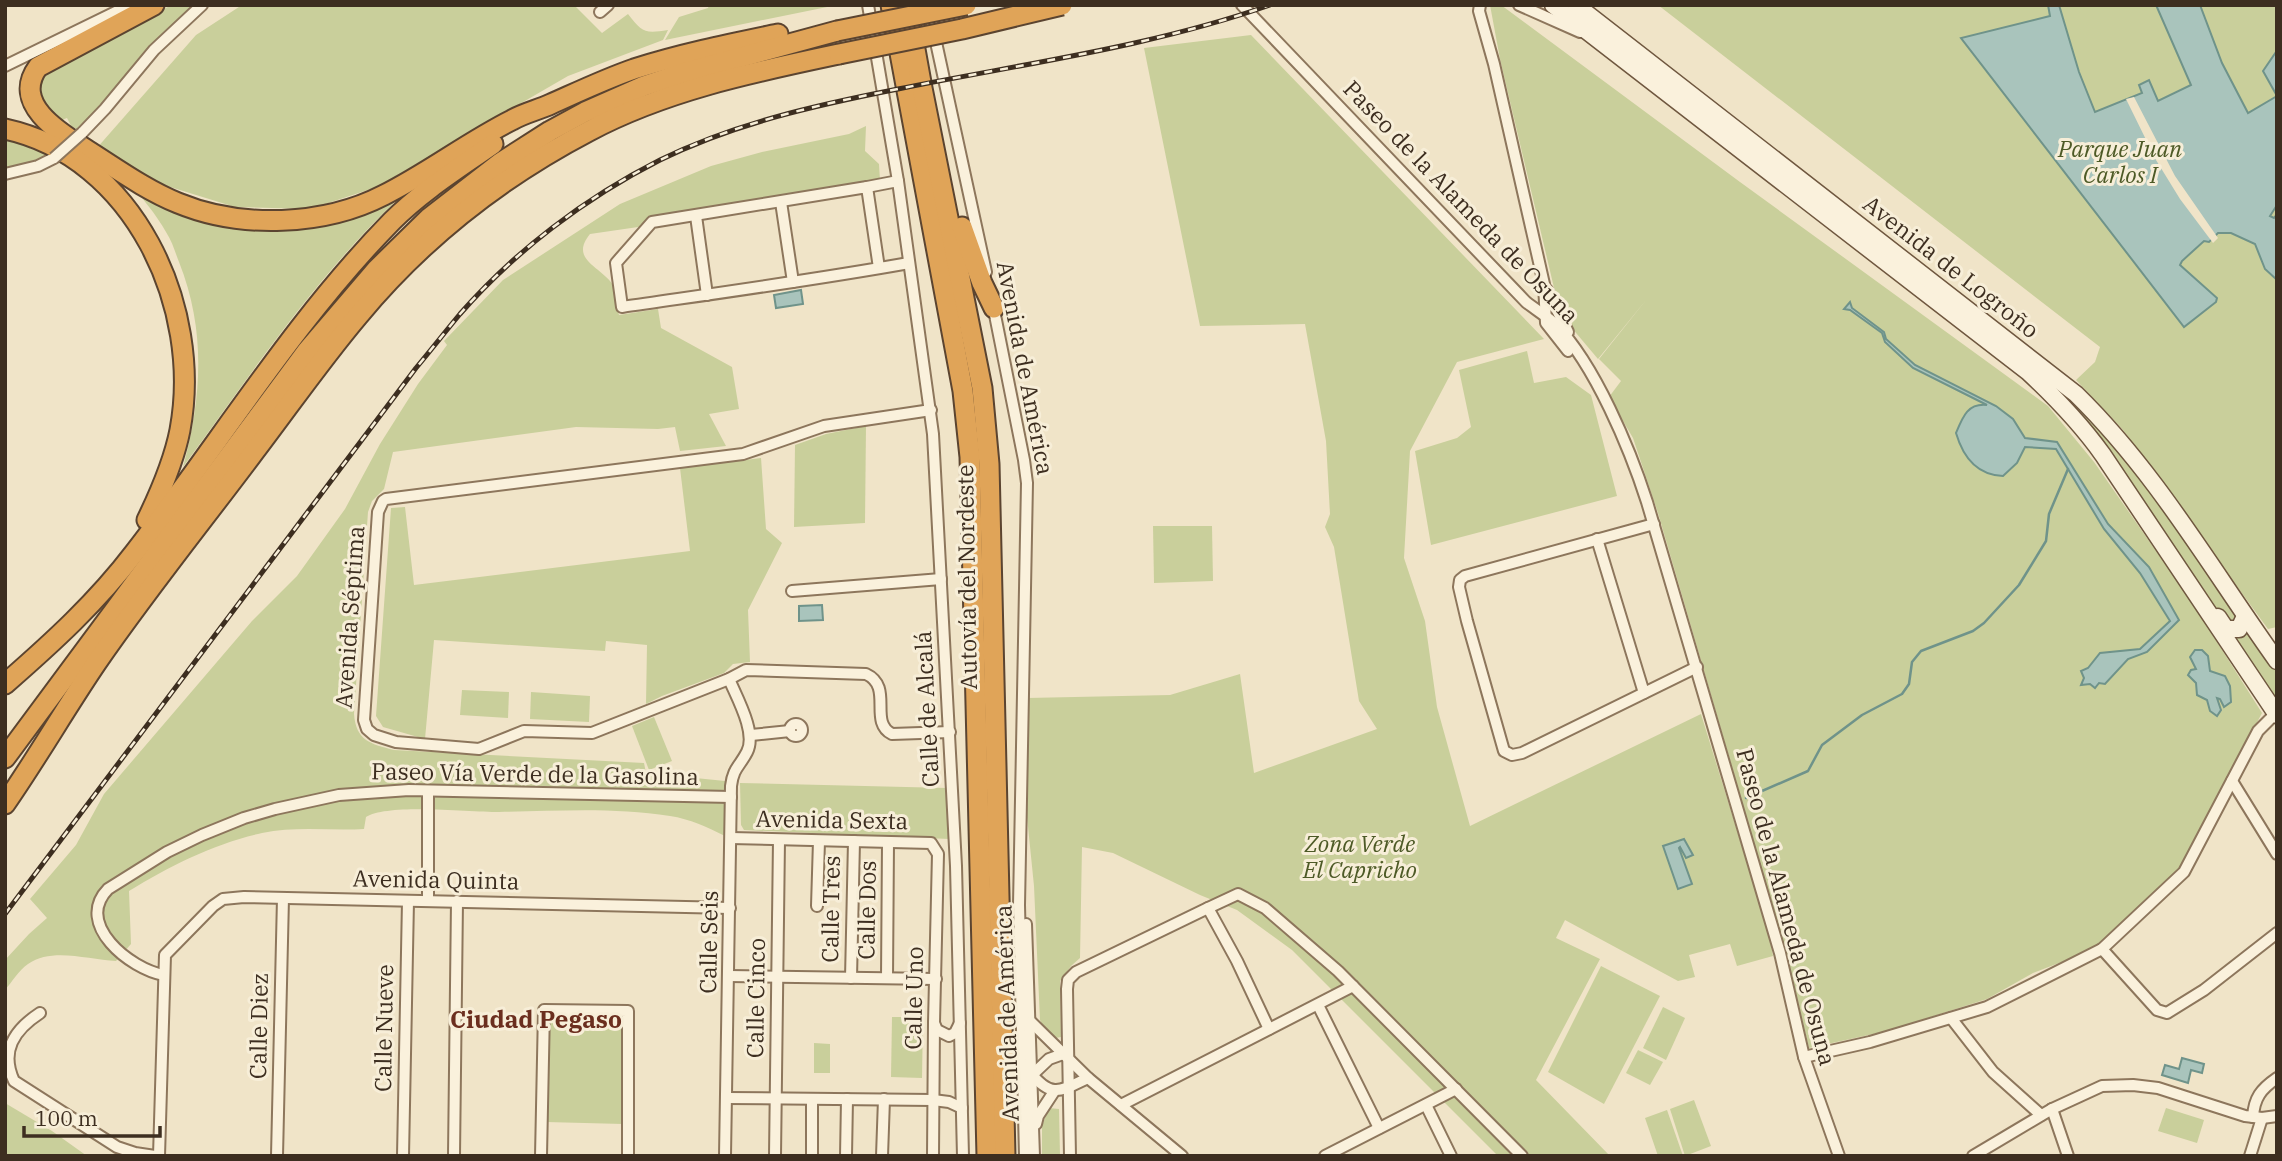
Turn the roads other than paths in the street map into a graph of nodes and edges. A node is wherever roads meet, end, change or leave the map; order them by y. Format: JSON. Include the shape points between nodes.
{"nodes":[{"id":1,"x":130,"y":5,"type":"edge"},
{"id":2,"x":154,"y":5,"type":"edge"},
{"id":3,"x":202,"y":5,"type":"edge"},
{"id":4,"x":868,"y":5,"type":"edge"},
{"id":5,"x":928,"y":5,"type":"edge"},
{"id":6,"x":965,"y":5,"type":"edge"},
{"id":7,"x":1062,"y":5,"type":"edge"},
{"id":8,"x":1242,"y":5,"type":"edge"},
{"id":9,"x":1480,"y":5,"type":"edge"},
{"id":10,"x":1486,"y":5,"type":"edge"},
{"id":11,"x":1519,"y":5,"type":"edge"},
{"id":12,"x":1553,"y":5,"type":"edge"},
{"id":13,"x":1576,"y":5,"type":"edge"},
{"id":14,"x":898,"y":10,"type":"edge"},
{"id":15,"x":829,"y":33,"type":"junction"},
{"id":16,"x":1595,"y":37,"type":"junction"},
{"id":17,"x":1492,"y":55,"type":"junction"},
{"id":18,"x":5,"y":66,"type":"edge"},
{"id":19,"x":549,"y":105,"type":"junction"},
{"id":20,"x":5,"y":117,"type":"edge"},
{"id":21,"x":5,"y":129,"type":"edge"},
{"id":22,"x":62,"y":134,"type":"junction"},
{"id":23,"x":938,"y":162,"type":"junction"},
{"id":24,"x":5,"y":174,"type":"edge"},
{"id":25,"x":898,"y":181,"type":"junction"},
{"id":26,"x":867,"y":187,"type":"junction"},
{"id":27,"x":781,"y":202,"type":"junction"},
{"id":28,"x":696,"y":216,"type":"junction"},
{"id":29,"x":909,"y":263,"type":"junction"},
{"id":30,"x":879,"y":268,"type":"junction"},
{"id":31,"x":793,"y":282,"type":"junction"},
{"id":32,"x":1544,"y":284,"type":"junction"},
{"id":33,"x":707,"y":295,"type":"junction"},
{"id":34,"x":994,"y":308,"type":"junction"},
{"id":35,"x":1545,"y":318,"type":"junction"},
{"id":36,"x":1575,"y":350,"type":"junction"},
{"id":37,"x":1587,"y":369,"type":"junction"},
{"id":38,"x":931,"y":410,"type":"junction"},
{"id":39,"x":1654,"y":524,"type":"junction"},
{"id":40,"x":1598,"y":539,"type":"junction"},
{"id":41,"x":2182,"y":576,"type":"junction"},
{"id":42,"x":942,"y":579,"type":"junction"},
{"id":43,"x":792,"y":591,"type":"dead end"},
{"id":44,"x":100,"y":594,"type":"junction"},
{"id":45,"x":2245,"y":616,"type":"junction"},
{"id":46,"x":2277,"y":660,"type":"edge"},
{"id":47,"x":97,"y":662,"type":"junction"},
{"id":48,"x":1697,"y":667,"type":"junction"},
{"id":49,"x":976,"y":677,"type":"junction"},
{"id":50,"x":729,"y":679,"type":"junction"},
{"id":51,"x":5,"y":684,"type":"edge"},
{"id":52,"x":1644,"y":693,"type":"junction"},
{"id":53,"x":2276,"y":713,"type":"edge"},
{"id":54,"x":790,"y":731,"type":"dead end"},
{"id":55,"x":950,"y":732,"type":"junction"},
{"id":56,"x":751,"y":735,"type":"junction"},
{"id":57,"x":5,"y":758,"type":"edge"},
{"id":58,"x":2232,"y":781,"type":"junction"},
{"id":59,"x":5,"y":782,"type":"edge"},
{"id":60,"x":428,"y":790,"type":"junction"},
{"id":61,"x":731,"y":797,"type":"junction"},
{"id":62,"x":5,"y":804,"type":"edge"},
{"id":63,"x":731,"y":838,"type":"junction"},
{"id":64,"x":779,"y":840,"type":"junction"},
{"id":65,"x":818,"y":841,"type":"junction"},
{"id":66,"x":854,"y":841,"type":"junction"},
{"id":67,"x":888,"y":843,"type":"junction"},
{"id":68,"x":931,"y":843,"type":"joint"},
{"id":69,"x":2277,"y":855,"type":"edge"},
{"id":70,"x":1020,"y":869,"type":"junction"},
{"id":71,"x":283,"y":898,"type":"junction"},
{"id":72,"x":428,"y":900,"type":"junction"},
{"id":73,"x":408,"y":901,"type":"junction"},
{"id":74,"x":457,"y":901,"type":"junction"},
{"id":75,"x":817,"y":905,"type":"dead end"},
{"id":76,"x":730,"y":908,"type":"junction"},
{"id":77,"x":1208,"y":908,"type":"junction"},
{"id":78,"x":2277,"y":933,"type":"edge"},
{"id":79,"x":2102,"y":949,"type":"junction"},
{"id":80,"x":164,"y":975,"type":"junction"},
{"id":81,"x":729,"y":976,"type":"junction"},
{"id":82,"x":777,"y":977,"type":"junction"},
{"id":83,"x":851,"y":978,"type":"junction"},
{"id":84,"x":887,"y":978,"type":"junction"},
{"id":85,"x":936,"y":979,"type":"junction"},
{"id":86,"x":1353,"y":986,"type":"junction"},
{"id":87,"x":1318,"y":1005,"type":"junction"},
{"id":88,"x":40,"y":1013,"type":"dead end"},
{"id":89,"x":1951,"y":1018,"type":"junction"},
{"id":90,"x":1031,"y":1022,"type":"junction"},
{"id":91,"x":933,"y":1023,"type":"junction"},
{"id":92,"x":960,"y":1023,"type":"junction"},
{"id":93,"x":1269,"y":1029,"type":"junction"},
{"id":94,"x":1023,"y":1056,"type":"junction"},
{"id":95,"x":1065,"y":1056,"type":"junction"},
{"id":96,"x":1804,"y":1057,"type":"junction"},
{"id":97,"x":1032,"y":1075,"type":"junction"},
{"id":98,"x":1088,"y":1078,"type":"junction"},
{"id":99,"x":2277,"y":1078,"type":"edge"},
{"id":100,"x":1069,"y":1088,"type":"junction"},
{"id":101,"x":1456,"y":1089,"type":"junction"},
{"id":102,"x":1055,"y":1090,"type":"junction"},
{"id":103,"x":727,"y":1098,"type":"junction"},
{"id":104,"x":775,"y":1098,"type":"junction"},
{"id":105,"x":812,"y":1099,"type":"junction"},
{"id":106,"x":847,"y":1099,"type":"junction"},
{"id":107,"x":884,"y":1100,"type":"junction"},
{"id":108,"x":933,"y":1100,"type":"junction"},
{"id":109,"x":1121,"y":1105,"type":"junction"},
{"id":110,"x":1426,"y":1105,"type":"junction"},
{"id":111,"x":962,"y":1108,"type":"junction"},
{"id":112,"x":2052,"y":1109,"type":"junction"},
{"id":113,"x":1023,"y":1110,"type":"junction"},
{"id":114,"x":2041,"y":1115,"type":"junction"},
{"id":115,"x":2277,"y":1116,"type":"edge"},
{"id":116,"x":2258,"y":1118,"type":"junction"},
{"id":117,"x":1379,"y":1128,"type":"junction"},
{"id":118,"x":1033,"y":1140,"type":"junction"},
{"id":119,"x":157,"y":1156,"type":"edge"},
{"id":120,"x":277,"y":1156,"type":"edge"},
{"id":121,"x":403,"y":1156,"type":"edge"},
{"id":122,"x":454,"y":1156,"type":"edge"},
{"id":123,"x":541,"y":1156,"type":"edge"},
{"id":124,"x":628,"y":1156,"type":"edge"},
{"id":125,"x":725,"y":1156,"type":"edge"},
{"id":126,"x":775,"y":1156,"type":"edge"},
{"id":127,"x":812,"y":1156,"type":"edge"},
{"id":128,"x":846,"y":1156,"type":"edge"},
{"id":129,"x":882,"y":1156,"type":"edge"},
{"id":130,"x":933,"y":1156,"type":"edge"},
{"id":131,"x":964,"y":1156,"type":"edge"},
{"id":132,"x":975,"y":1156,"type":"edge"},
{"id":133,"x":987,"y":1156,"type":"edge"},
{"id":134,"x":1005,"y":1156,"type":"edge"},
{"id":135,"x":1025,"y":1156,"type":"edge"},
{"id":136,"x":1034,"y":1156,"type":"edge"},
{"id":137,"x":1070,"y":1156,"type":"edge"},
{"id":138,"x":1182,"y":1156,"type":"edge"},
{"id":139,"x":1325,"y":1156,"type":"edge"},
{"id":140,"x":1451,"y":1156,"type":"edge"},
{"id":141,"x":1522,"y":1156,"type":"edge"},
{"id":142,"x":1839,"y":1156,"type":"edge"},
{"id":143,"x":1973,"y":1156,"type":"edge"},
{"id":144,"x":2068,"y":1156,"type":"edge"},
{"id":145,"x":2250,"y":1156,"type":"edge"}],
"edges":[{"from":1,"to":18,"type":"street"},
{"from":2,"to":22,"type":"highway","via":[[48,60],[33,73],[30,90],[34,106]]},
{"from":3,"to":24,"type":"street","bridge":true,"via":[[54,158]]},
{"from":4,"to":25,"type":"street","name":"Calle de Alcalá"},
{"from":5,"to":34,"type":"street","name":"Avenida de América"},
{"from":6,"to":14,"type":"highway","bridge":true},
{"from":7,"to":47,"type":"highway","bridge":true,"via":[[726,79],[592,129],[509,178],[420,251],[358,316]]},
{"from":8,"to":35,"type":"street","name":"Paseo de la Alameda de Osuna"},
{"from":9,"to":17,"type":"street"},
{"from":10,"to":17,"type":"street"},
{"from":11,"to":16,"type":"street","name":"Avenida de Logroño"},
{"from":12,"to":16,"type":"main road","name":"Avenida de Logroño"},
{"from":13,"to":45,"type":"main road","name":"Avenida de Logroño","via":[[2076,394],[2143,468]]},
{"from":14,"to":15,"type":"highway","bridge":true},
{"from":14,"to":23,"type":"highway","name":"Autovía del Nordeste"},
{"from":14,"to":49,"type":"highway","name":"Autovía del Nordeste","via":[[963,391],[970,457]]},
{"from":15,"to":19,"type":"highway","via":[[781,34],[719,46],[634,69]]},
{"from":15,"to":57,"type":"highway","via":[[683,73],[585,112],[500,163],[429,218],[377,269],[307,351]]},
{"from":16,"to":41,"type":"main road","name":"Avenida de Logroño","via":[[2028,372],[2087,432]]},
{"from":17,"to":32,"type":"street"},
{"from":19,"to":22,"type":"highway","via":[[514,118],[382,196],[349,210],[291,220],[237,220],[180,204]]},
{"from":19,"to":44,"type":"highway","via":[[433,188],[362,254],[290,339],[135,553]]},
{"from":20,"to":22,"type":"highway"},
{"from":21,"to":44,"type":"highway","via":[[37,138],[73,157],[116,195],[146,239],[176,312],[184,388],[180,429],[146,522]]},
{"from":23,"to":34,"type":"highway"},
{"from":23,"to":134,"type":"highway","name":"Autovía del Nordeste","via":[[982,388],[989,464]]},
{"from":25,"to":26,"type":"street"},
{"from":25,"to":29,"type":"street","name":"Calle de Alcalá"},
{"from":26,"to":27,"type":"street"},
{"from":26,"to":30,"type":"street"},
{"from":27,"to":28,"type":"street"},
{"from":27,"to":31,"type":"street"},
{"from":28,"to":33,"type":"street"},
{"from":28,"to":33,"type":"street","via":[[652,222],[616,263],[622,307]]},
{"from":29,"to":30,"type":"street"},
{"from":29,"to":38,"type":"street","name":"Calle de Alcalá"},
{"from":30,"to":31,"type":"street"},
{"from":31,"to":33,"type":"street"},
{"from":32,"to":35,"type":"street"},
{"from":32,"to":36,"type":"street"},
{"from":34,"to":70,"type":"street","name":"Avenida de América","via":[[1027,483]]},
{"from":35,"to":36,"type":"street","name":"Paseo de la Alameda de Osuna"},
{"from":35,"to":37,"type":"street","via":[[1551,332]]},
{"from":36,"to":37,"type":"street","name":"Paseo de la Alameda de Osuna"},
{"from":37,"to":39,"type":"street","name":"Paseo de la Alameda de Osuna","via":[[1631,455]]},
{"from":38,"to":42,"type":"street","name":"Calle de Alcalá"},
{"from":38,"to":50,"type":"street","name":"Avenida Séptima","via":[[824,426],[743,454],[383,501],[378,512],[364,712],[367,729],[374,735],[396,742],[479,749],[524,731],[587,734]]},
{"from":39,"to":40,"type":"street"},
{"from":39,"to":48,"type":"street","name":"Paseo de la Alameda de Osuna"},
{"from":40,"to":52,"type":"street"},
{"from":40,"to":52,"type":"street","via":[[1460,580],[1504,751],[1522,754]]},
{"from":41,"to":45,"type":"main road","name":"Avenida de Logroño","via":[[2197,588],[2226,629],[2239,629]]},
{"from":41,"to":53,"type":"main road","name":"Avenida de Logroño"},
{"from":42,"to":43,"type":"street"},
{"from":42,"to":55,"type":"street","name":"Calle de Alcalá"},
{"from":44,"to":51,"type":"highway","via":[[60,637]]},
{"from":45,"to":46,"type":"main road","name":"Avenida de Logroño"},
{"from":47,"to":59,"type":"highway"},
{"from":47,"to":62,"type":"highway"},
{"from":48,"to":52,"type":"street"},
{"from":48,"to":96,"type":"street","name":"Paseo de la Alameda de Osuna","via":[[1780,953]]},
{"from":49,"to":132,"type":"highway","via":[[968,699]]},
{"from":49,"to":133,"type":"highway","name":"Autovía del Nordeste"},
{"from":50,"to":55,"type":"street","name":"Avenida Séptima","via":[[746,670],[866,674],[879,685],[886,731]]},
{"from":50,"to":56,"type":"street"},
{"from":53,"to":58,"type":"street","via":[[2259,731]]},
{"from":54,"to":56,"type":"street"},
{"from":55,"to":92,"type":"street","name":"Calle de Alcalá"},
{"from":56,"to":61,"type":"street","name":"Calle Seis","via":[[748,751],[734,768]]},
{"from":58,"to":69,"type":"street"},
{"from":58,"to":79,"type":"street","via":[[2184,872]]},
{"from":60,"to":61,"type":"street","name":"Paseo Vía Verde de la Gasolina"},
{"from":60,"to":72,"type":"street"},
{"from":60,"to":80,"type":"street","name":"Paseo Vía Verde de la Gasolina","via":[[339,795],[244,818],[167,852],[108,888],[97,912],[103,933],[143,970]]},
{"from":61,"to":63,"type":"street","name":"Calle Seis"},
{"from":63,"to":64,"type":"street","name":"Avenida Sexta"},
{"from":63,"to":76,"type":"street","name":"Calle Seis"},
{"from":64,"to":65,"type":"street","name":"Avenida Sexta"},
{"from":64,"to":82,"type":"street","name":"Calle Cinco"},
{"from":65,"to":66,"type":"street","name":"Avenida Sexta"},
{"from":65,"to":75,"type":"street"},
{"from":66,"to":67,"type":"street","name":"Avenida Sexta"},
{"from":66,"to":83,"type":"street","name":"Calle Tres"},
{"from":67,"to":68,"type":"street","name":"Avenida Sexta"},
{"from":67,"to":84,"type":"street","name":"Calle Dos"},
{"from":68,"to":85,"type":"street","name":"Calle Uno","via":[[938,854]]},
{"from":70,"to":90,"type":"street","name":"Avenida de América"},
{"from":70,"to":94,"type":"street","name":"Avenida de América"},
{"from":71,"to":73,"type":"street","name":"Avenida Quinta"},
{"from":71,"to":80,"type":"street","name":"Avenida Quinta","via":[[244,897],[213,906],[165,954]]},
{"from":71,"to":120,"type":"street","name":"Calle Diez"},
{"from":72,"to":73,"type":"street","name":"Avenida Quinta"},
{"from":72,"to":74,"type":"street","name":"Avenida Quinta"},
{"from":73,"to":121,"type":"street","name":"Calle Nueve"},
{"from":74,"to":76,"type":"street","name":"Avenida Quinta"},
{"from":74,"to":122,"type":"street"},
{"from":76,"to":81,"type":"street","name":"Calle Seis"},
{"from":77,"to":86,"type":"street","via":[[1244,895],[1297,934]]},
{"from":77,"to":93,"type":"street"},
{"from":77,"to":95,"type":"street","via":[[1070,977]]},
{"from":78,"to":79,"type":"street","via":[[2167,1013],[2157,1010]]},
{"from":79,"to":89,"type":"street","via":[[1987,1007]]},
{"from":80,"to":119,"type":"street"},
{"from":81,"to":82,"type":"street"},
{"from":81,"to":103,"type":"street","name":"Calle Seis"},
{"from":82,"to":83,"type":"street"},
{"from":82,"to":104,"type":"street","name":"Calle Cinco"},
{"from":83,"to":84,"type":"street"},
{"from":84,"to":85,"type":"street"},
{"from":85,"to":91,"type":"street","name":"Calle Uno"},
{"from":86,"to":87,"type":"street"},
{"from":86,"to":101,"type":"street"},
{"from":87,"to":93,"type":"street"},
{"from":87,"to":117,"type":"street"},
{"from":88,"to":119,"type":"street","via":[[18,1030],[8,1049],[6,1067],[14,1081],[117,1147]]},
{"from":89,"to":96,"type":"street"},
{"from":89,"to":114,"type":"street","via":[[1993,1072]]},
{"from":90,"to":95,"type":"street"},
{"from":90,"to":97,"type":"street","name":"Avenida de América"},
{"from":91,"to":92,"type":"street","via":[[949,1036]]},
{"from":91,"to":108,"type":"street","name":"Calle Uno"},
{"from":92,"to":111,"type":"street","name":"Calle de Alcalá"},
{"from":93,"to":109,"type":"street"},
{"from":94,"to":97,"type":"street"},
{"from":94,"to":113,"type":"street","name":"Avenida de América"},
{"from":95,"to":97,"type":"street","via":[[1049,1059]]},
{"from":95,"to":98,"type":"street"},
{"from":95,"to":100,"type":"street"},
{"from":96,"to":142,"type":"street","name":"Paseo de la Alameda de Osuna"},
{"from":97,"to":102,"type":"street"},
{"from":97,"to":113,"type":"street"},
{"from":97,"to":118,"type":"street","name":"Avenida de América"},
{"from":98,"to":100,"type":"street"},
{"from":98,"to":109,"type":"street"},
{"from":99,"to":116,"type":"street","via":[[2258,1094]]},
{"from":100,"to":102,"type":"street"},
{"from":100,"to":137,"type":"street"},
{"from":101,"to":110,"type":"street"},
{"from":101,"to":141,"type":"street"},
{"from":102,"to":118,"type":"street","via":[[1038,1116]]},
{"from":103,"to":104,"type":"street"},
{"from":103,"to":125,"type":"street","name":"Calle Seis"},
{"from":104,"to":105,"type":"street"},
{"from":104,"to":126,"type":"street","name":"Calle Cinco"},
{"from":105,"to":106,"type":"street"},
{"from":105,"to":127,"type":"street"},
{"from":106,"to":107,"type":"street"},
{"from":106,"to":128,"type":"street"},
{"from":107,"to":108,"type":"street"},
{"from":107,"to":129,"type":"street"},
{"from":108,"to":111,"type":"street"},
{"from":108,"to":130,"type":"street","name":"Calle Uno"},
{"from":109,"to":138,"type":"street"},
{"from":110,"to":117,"type":"street"},
{"from":110,"to":140,"type":"street"},
{"from":111,"to":131,"type":"street","name":"Calle de Alcalá"},
{"from":112,"to":114,"type":"street"},
{"from":112,"to":116,"type":"street","via":[[2102,1086],[2133,1086],[2158,1088]]},
{"from":112,"to":144,"type":"street"},
{"from":113,"to":135,"type":"street","name":"Avenida de América"},
{"from":114,"to":143,"type":"street"},
{"from":115,"to":116,"type":"street"},
{"from":116,"to":145,"type":"street"},
{"from":117,"to":139,"type":"street"},
{"from":118,"to":136,"type":"street","name":"Avenida de América"},
{"from":123,"to":124,"type":"street","via":[[544,1010],[628,1011]]}]}
